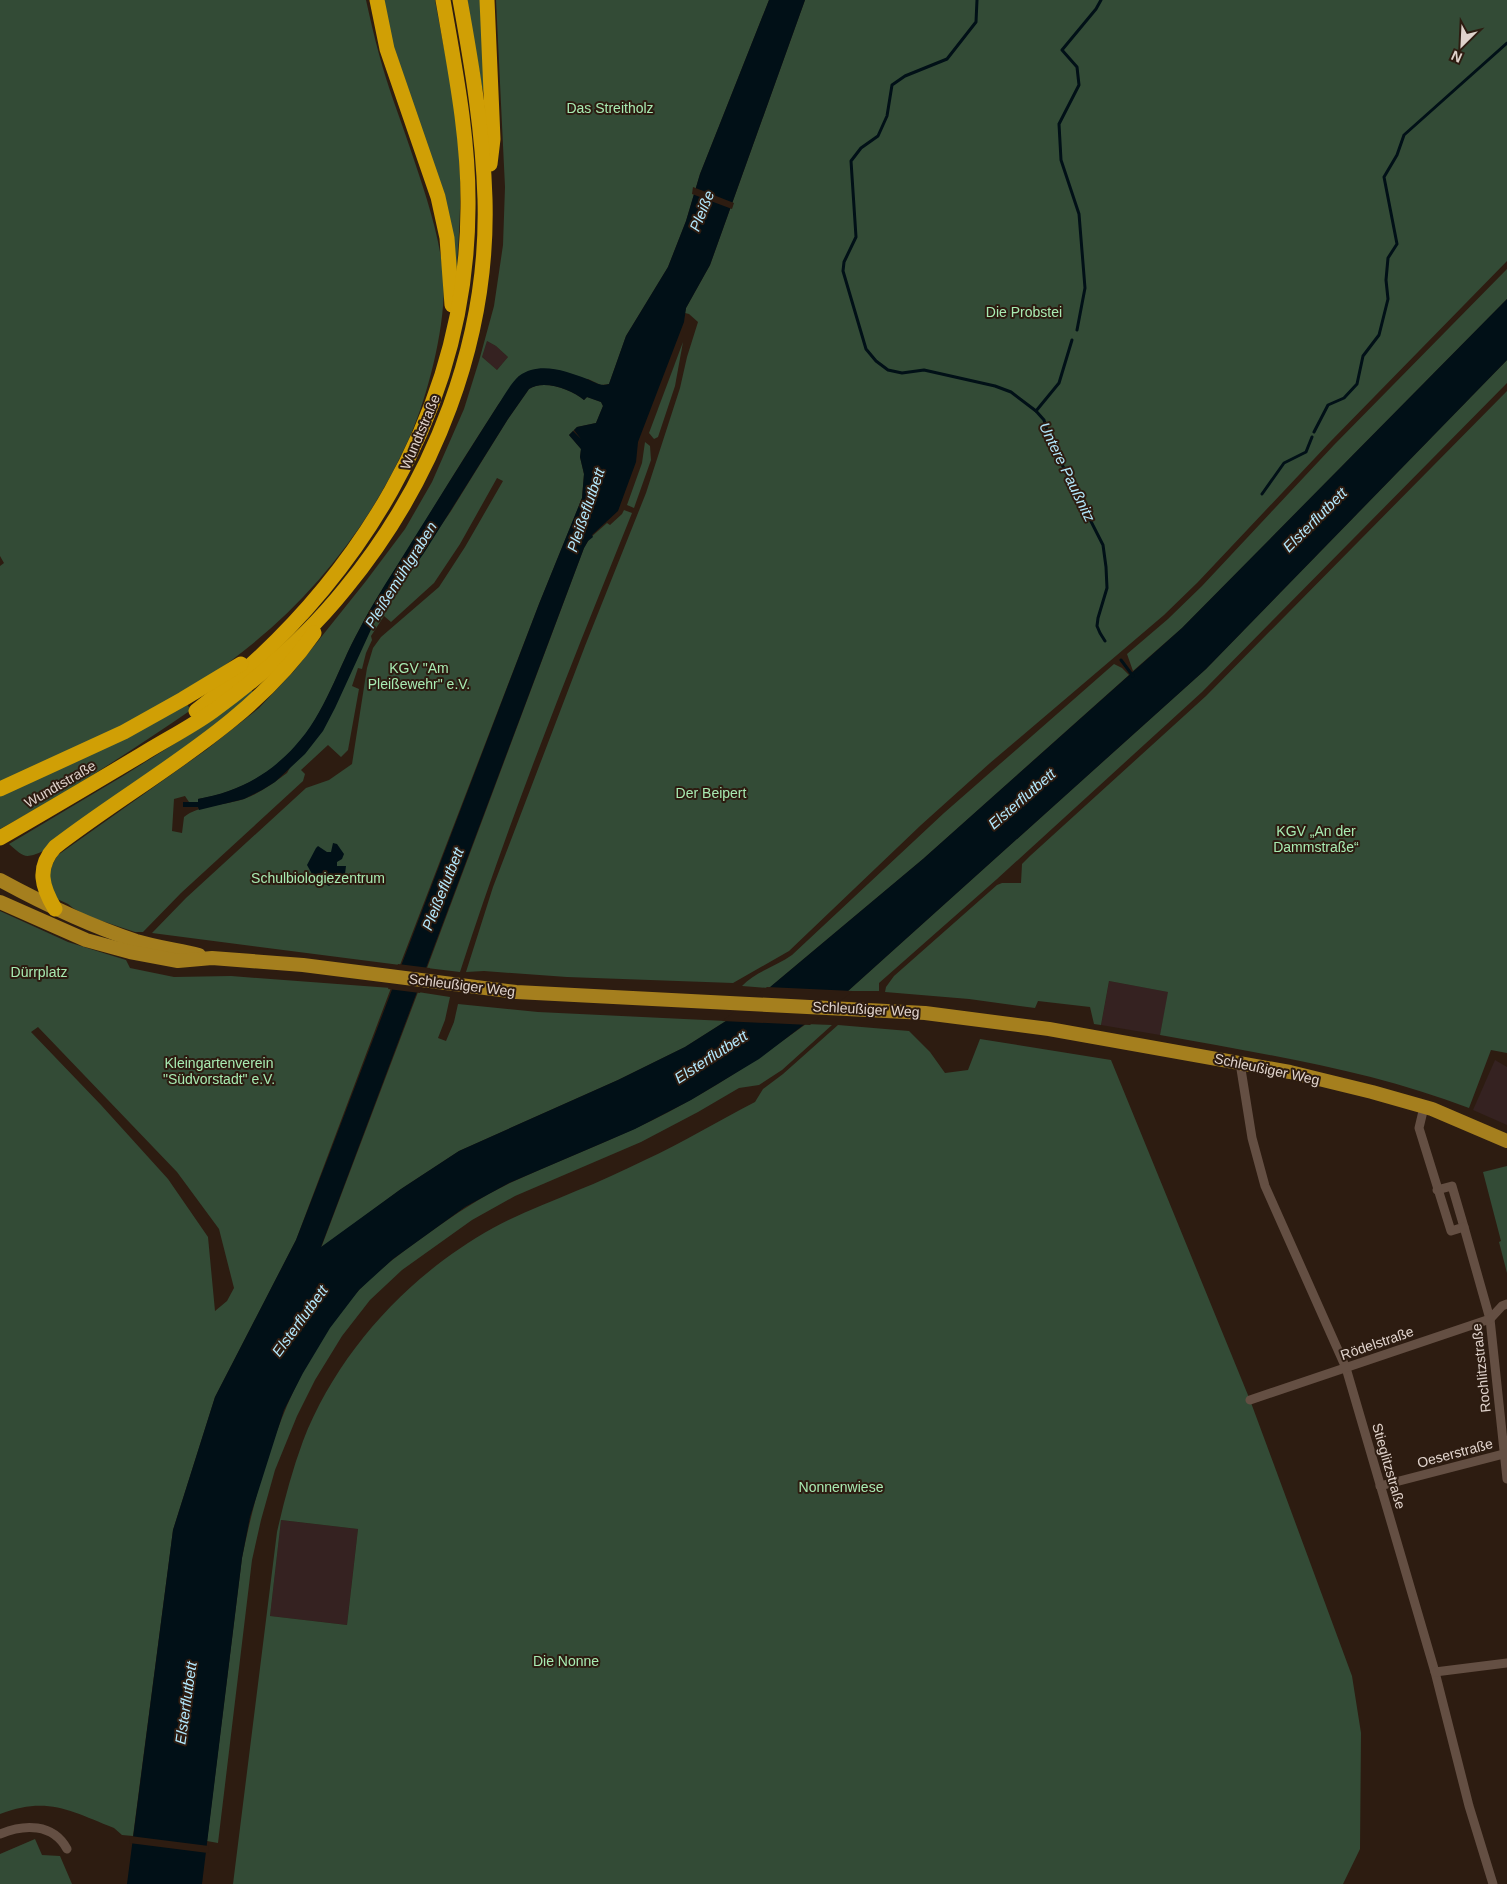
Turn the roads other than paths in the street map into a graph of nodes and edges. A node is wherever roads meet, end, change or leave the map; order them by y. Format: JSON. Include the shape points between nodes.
{"nodes":[{"id":1,"x":377,"y":0,"type":"edge"},
{"id":2,"x":443,"y":0,"type":"edge"},
{"id":3,"x":460,"y":0,"type":"edge"},
{"id":4,"x":488,"y":0,"type":"edge"},
{"id":5,"x":485,"y":201,"type":"junction"},
{"id":6,"x":452,"y":334,"type":"junction"},
{"id":7,"x":344,"y":591,"type":"junction"},
{"id":8,"x":274,"y":644,"type":"junction"},
{"id":9,"x":136,"y":758,"type":"junction"},
{"id":10,"x":0,"y":789,"type":"edge"},
{"id":11,"x":0,"y":838,"type":"edge"},
{"id":12,"x":0,"y":880,"type":"edge"},
{"id":13,"x":0,"y":902,"type":"edge"},
{"id":14,"x":55,"y":909,"type":"junction"},
{"id":15,"x":212,"y":958,"type":"junction"},
{"id":16,"x":1240,"y":1063,"type":"junction"},
{"id":17,"x":1424,"y":1107,"type":"junction"},
{"id":18,"x":1507,"y":1141,"type":"edge"},
{"id":19,"x":1437,"y":1190,"type":"junction"},
{"id":20,"x":1464,"y":1227,"type":"junction"},
{"id":21,"x":1507,"y":1304,"type":"edge"},
{"id":22,"x":1490,"y":1319,"type":"junction"},
{"id":23,"x":1346,"y":1368,"type":"junction"},
{"id":24,"x":1250,"y":1400,"type":"dead end"},
{"id":25,"x":1505,"y":1454,"type":"edge"},
{"id":26,"x":1507,"y":1479,"type":"edge"},
{"id":27,"x":1380,"y":1486,"type":"junction"},
{"id":28,"x":1507,"y":1663,"type":"edge"},
{"id":29,"x":1435,"y":1672,"type":"junction"},
{"id":30,"x":0,"y":1834,"type":"edge"},
{"id":31,"x":67,"y":1849,"type":"dead end"},
{"id":32,"x":1493,"y":1884,"type":"edge"}],
"edges":[{"from":1,"to":6,"type":"highway","via":[[388,49],[440,205],[447,238]]},
{"from":2,"to":6,"type":"highway","name":"Wundtstraße","via":[[463,128],[468,208],[462,286]]},
{"from":3,"to":5,"type":"highway","name":"Wundtstraße","via":[[479,115]]},
{"from":4,"to":5,"type":"highway","via":[[493,139]]},
{"from":5,"to":7,"type":"highway","name":"Wundtstraße","via":[[478,298],[466,356],[448,412],[399,513]]},
{"from":6,"to":8,"type":"highway","name":"Wundtstraße","via":[[432,404],[400,477],[351,553]]},
{"from":7,"to":9,"type":"highway","name":"Wundtstraße","via":[[246,686],[210,713]]},
{"from":7,"to":14,"type":"highway","via":[[305,647],[239,716],[49,854],[43,873]]},
{"from":8,"to":9,"type":"highway","name":"Wundtstraße"},
{"from":8,"to":10,"type":"highway","via":[[124,732]]},
{"from":9,"to":11,"type":"highway","name":"Wundtstraße"},
{"from":12,"to":14,"type":"main road","name":"Schleußiger Weg"},
{"from":13,"to":15,"type":"main road","name":"Schleußiger Weg","via":[[68,933],[110,947],[178,961]]},
{"from":14,"to":15,"type":"main road","name":"Schleußiger Weg","via":[[138,941]]},
{"from":15,"to":16,"type":"main road","name":"Schleußiger Weg","via":[[368,972],[516,992],[925,1013],[995,1021]]},
{"from":16,"to":17,"type":"main road","name":"Schleußiger Weg","via":[[1290,1072]]},
{"from":16,"to":23,"type":"street","name":"Stieglitzstraße","via":[[1252,1138],[1265,1186]]},
{"from":17,"to":18,"type":"main road","name":"Schleußiger Weg"},
{"from":17,"to":19,"type":"street","via":[[1419,1128]]},
{"from":19,"to":20,"type":"street","via":[[1451,1232]]},
{"from":19,"to":20,"type":"street","name":"Rochlitzstraße","via":[[1452,1186]]},
{"from":20,"to":22,"type":"street","name":"Rochlitzstraße"},
{"from":21,"to":22,"type":"street","name":"Rödelstraße"},
{"from":22,"to":23,"type":"street","name":"Rödelstraße"},
{"from":22,"to":25,"type":"street","name":"Rochlitzstraße"},
{"from":23,"to":24,"type":"street","name":"Rödelstraße"},
{"from":23,"to":27,"type":"street","name":"Stieglitzstraße"},
{"from":25,"to":26,"type":"street","name":"Rochlitzstraße"},
{"from":25,"to":27,"type":"street","name":"Oeserstraße"},
{"from":27,"to":29,"type":"street","name":"Stieglitzstraße"},
{"from":28,"to":29,"type":"street"},
{"from":29,"to":32,"type":"street","name":"Stieglitzstraße","via":[[1469,1806]]},
{"from":30,"to":31,"type":"street","via":[[25,1828],[48,1830]]}]}
